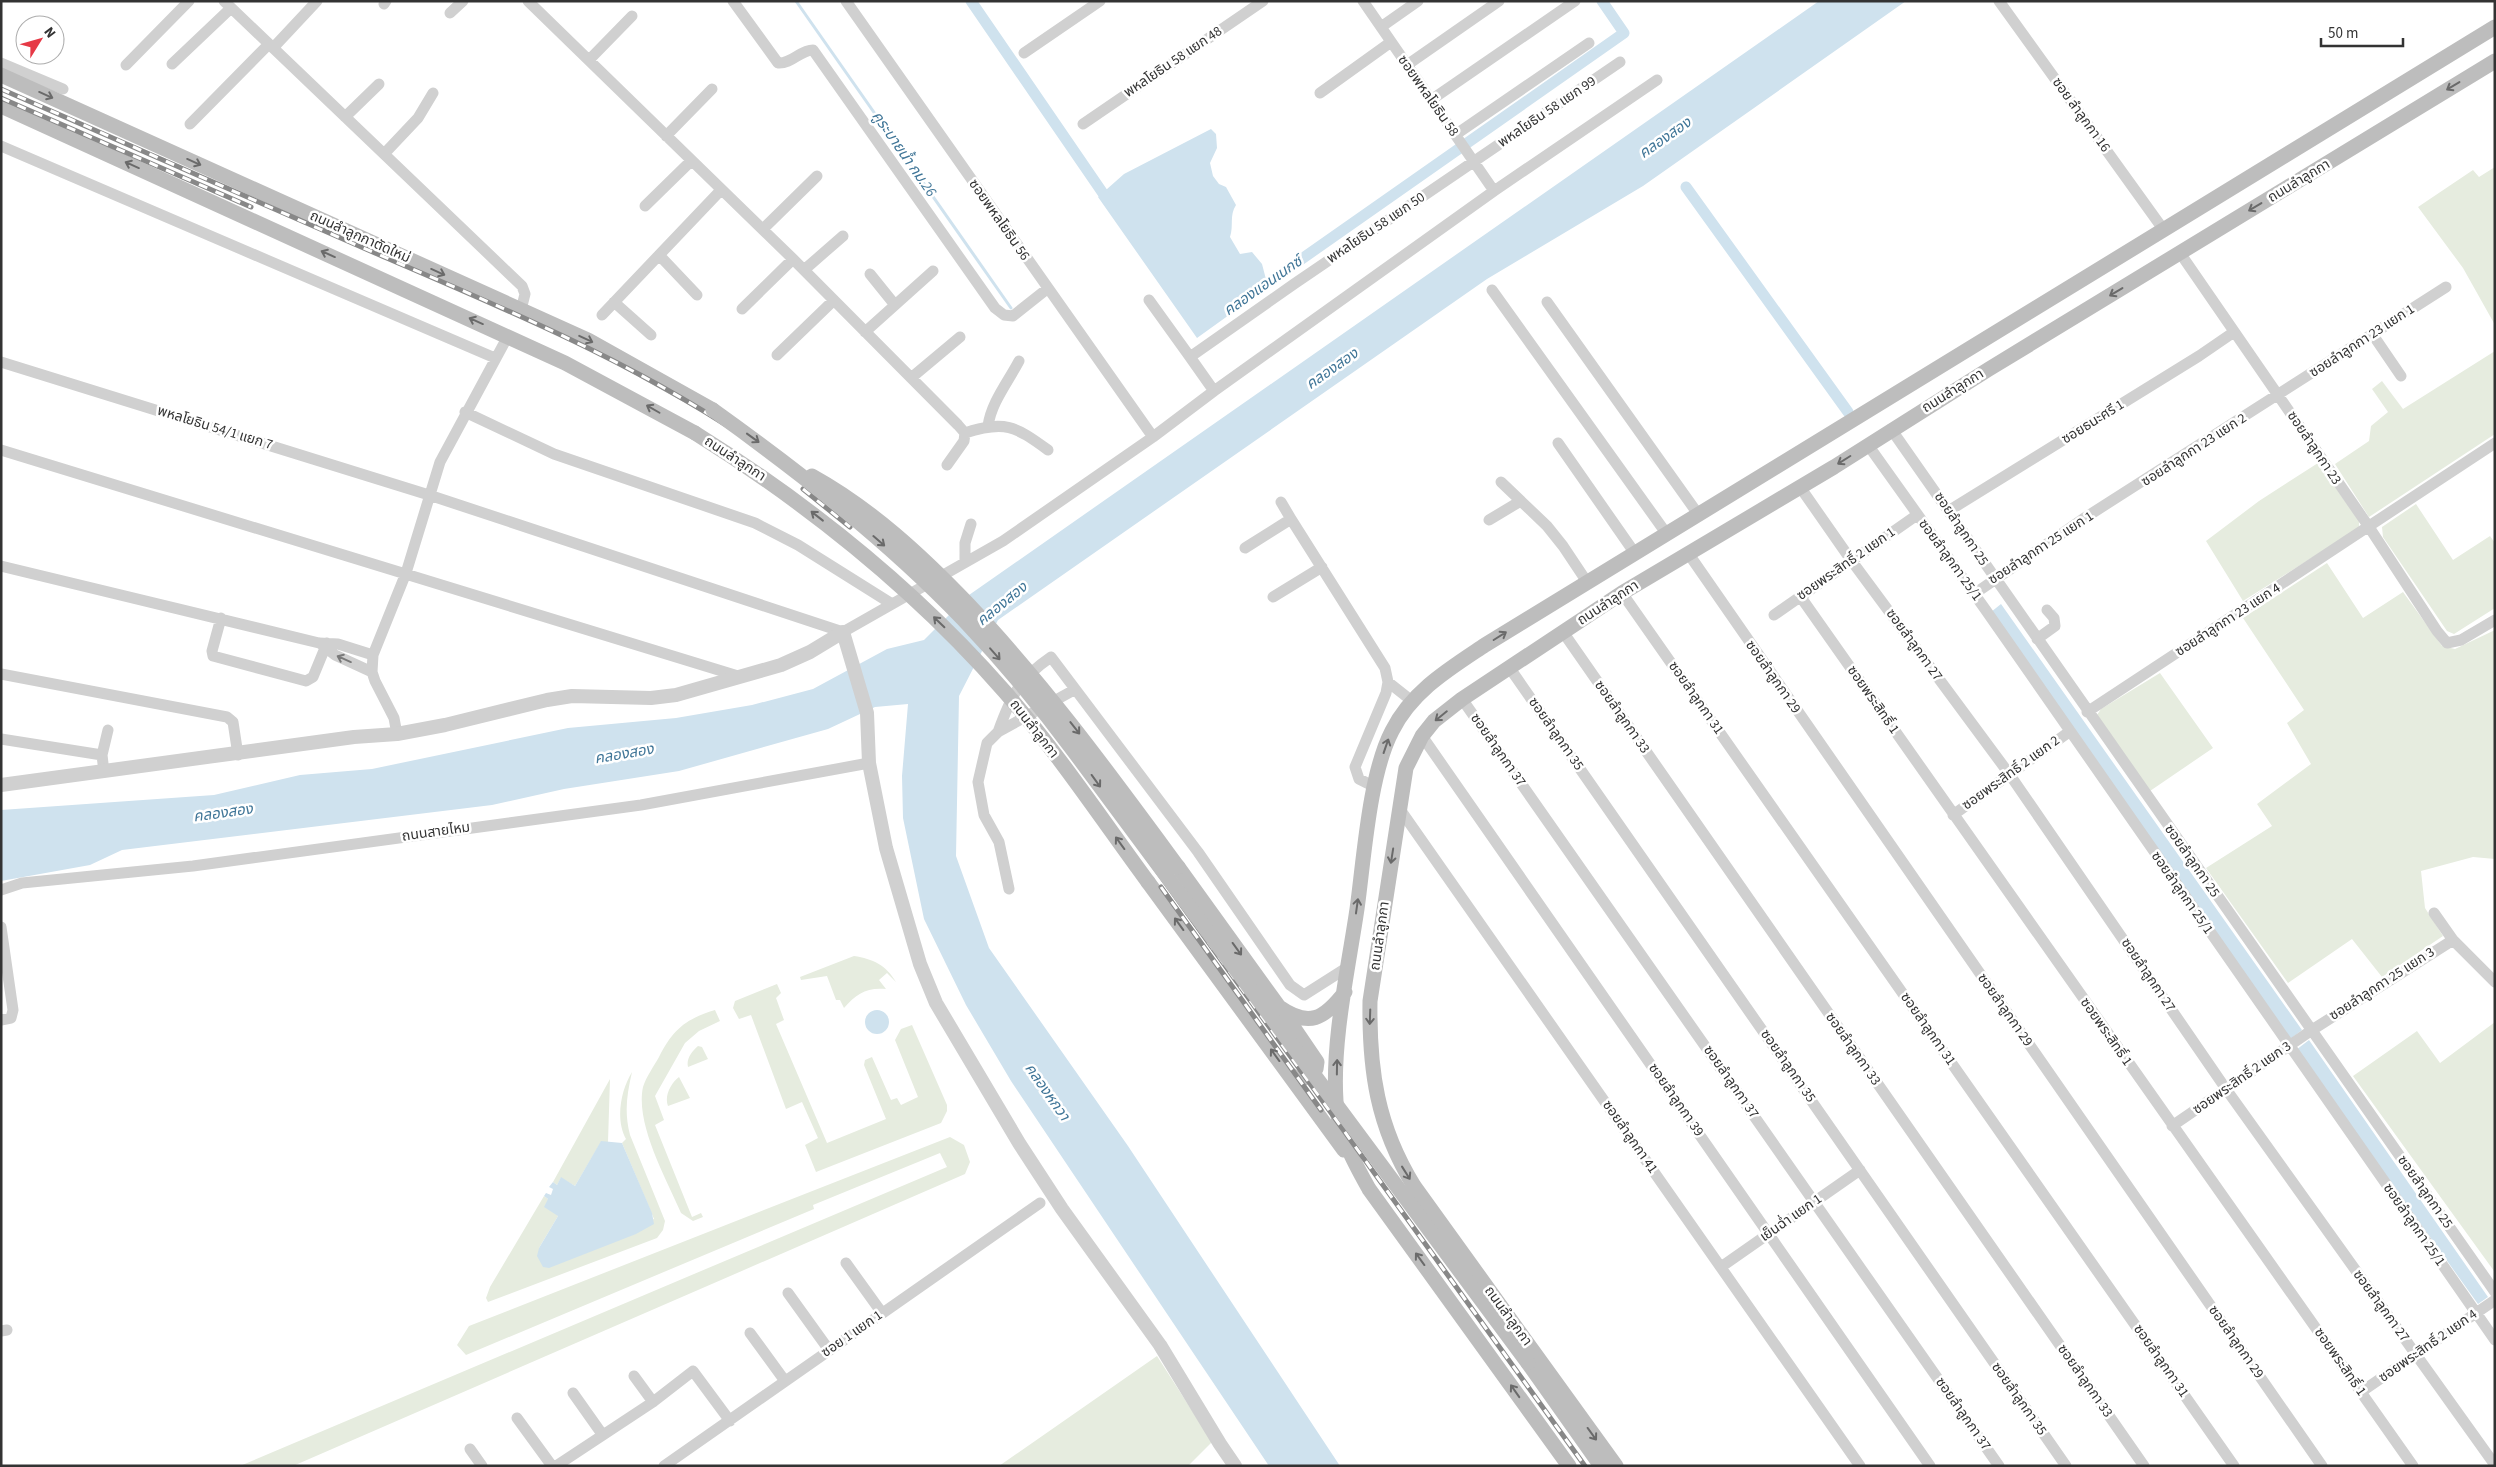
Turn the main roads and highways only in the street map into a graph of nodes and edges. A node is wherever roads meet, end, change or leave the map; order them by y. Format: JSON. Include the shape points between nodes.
{"nodes":[{"id":1,"x":2495,"y":27,"type":"edge"},
{"id":2,"x":2495,"y":61,"type":"edge"},
{"id":3,"x":1,"y":75,"type":"edge"},
{"id":4,"x":1,"y":106,"type":"edge"},
{"id":5,"x":713,"y":410,"type":"joint"},
{"id":6,"x":695,"y":433,"type":"joint"},
{"id":7,"x":784,"y":461,"type":"junction"},
{"id":8,"x":1345,"y":992,"type":"junction"},
{"id":9,"x":1279,"y":1007,"type":"junction"},
{"id":10,"x":1288,"y":1073,"type":"junction"},
{"id":11,"x":1356,"y":1165,"type":"junction"},
{"id":12,"x":1569,"y":1466,"type":"edge"},
{"id":13,"x":1601,"y":1466,"type":"edge"},
{"id":14,"x":1616,"y":1466,"type":"edge"}],
"edges":[{"from":8,"to":1,"type":"main road","name":"ถนนลำลูกกา","one_way":true,"via":[[1375,787],[1391,732],[1424,688],[1634,552]]},
{"from":2,"to":14,"type":"main road","name":"ถนนลำลูกกา","one_way":true,"via":[[1622,593],[1462,699],[1422,736],[1406,768],[1370,1001],[1372,1069],[1382,1117],[1400,1162],[1414,1186]]},
{"from":3,"to":5,"type":"main road","name":"ถนนลำลูกกาตัดใหม่","one_way":true,"via":[[595,344]]},
{"from":6,"to":4,"type":"main road","name":"ถนนลำลูกกาตัดใหม่","one_way":true,"via":[[606,384],[508,336]]},
{"from":5,"to":7,"type":"main road","name":"ถนนลำลูกกา","one_way":true,"bridge":true},
{"from":10,"to":6,"type":"main road","name":"ถนนลำลูกกา","one_way":true,"bridge":true,"via":[[1038,733],[995,681],[948,631],[871,559],[773,484]]},
{"from":7,"to":9,"type":"main road","one_way":true,"bridge":true,"via":[[846,496],[926,562],[1004,642],[1047,693]]},
{"from":7,"to":13,"type":"main road","name":"ถนนลำลูกกา","one_way":true,"bridge":true,"via":[[938,595],[992,651],[1050,719]]},
{"from":8,"to":9,"type":"main road","via":[[1335,1005],[1317,1017],[1298,1019]]},
{"from":11,"to":8,"type":"main road","name":"ถนนลำลูกกา","one_way":true,"via":[[1345,1142],[1336,1102],[1336,1060]]},
{"from":9,"to":10,"type":"main road","via":[[1317,1062],[1316,1069],[1307,1077],[1299,1080]]},
{"from":10,"to":11,"type":"main road","name":"ถนนลำลูกกา"},
{"from":12,"to":11,"type":"main road","name":"ถนนลำลูกกา","one_way":true,"via":[[1369,1189]]}]}
